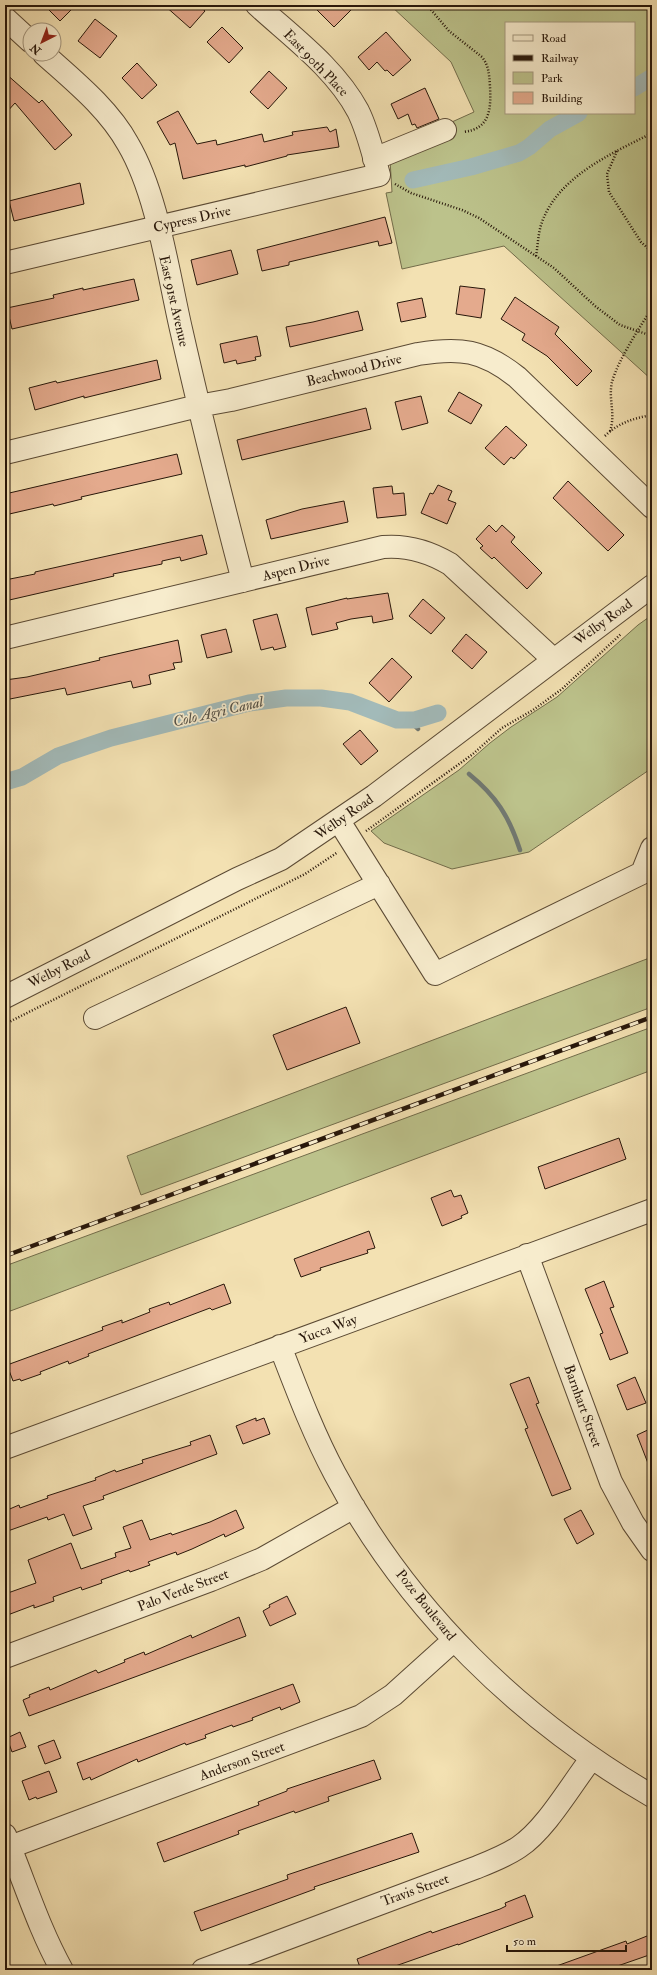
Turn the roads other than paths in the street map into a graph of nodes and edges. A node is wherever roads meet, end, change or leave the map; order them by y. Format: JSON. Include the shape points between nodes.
{"nodes":[{"id":1,"x":257,"y":5,"type":"edge"},
{"id":2,"x":5,"y":18,"type":"edge"},
{"id":3,"x":22,"y":34,"type":"edge"},
{"id":4,"x":52,"y":62,"type":"edge"},
{"id":5,"x":445,"y":130,"type":"road end"},
{"id":6,"x":376,"y":167,"type":"junction"},
{"id":7,"x":158,"y":226,"type":"junction"},
{"id":8,"x":5,"y":263,"type":"edge"},
{"id":9,"x":198,"y":406,"type":"junction"},
{"id":10,"x":5,"y":453,"type":"edge"},
{"id":11,"x":652,"y":507,"type":"edge"},
{"id":12,"x":243,"y":581,"type":"junction"},
{"id":13,"x":652,"y":586,"type":"edge"},
{"id":14,"x":5,"y":638,"type":"edge"},
{"id":15,"x":553,"y":659,"type":"junction"},
{"id":16,"x":339,"y":821,"type":"junction"},
{"id":17,"x":652,"y":848,"type":"edge"},
{"id":18,"x":379,"y":884,"type":"junction"},
{"id":19,"x":5,"y":997,"type":"edge"},
{"id":20,"x":95,"y":1018,"type":"dead end"},
{"id":21,"x":652,"y":1210,"type":"edge"},
{"id":22,"x":528,"y":1255,"type":"junction"},
{"id":23,"x":280,"y":1346,"type":"junction"},
{"id":24,"x":5,"y":1448,"type":"edge"},
{"id":25,"x":354,"y":1507,"type":"junction"},
{"id":26,"x":652,"y":1550,"type":"edge"},
{"id":27,"x":454,"y":1640,"type":"junction"},
{"id":28,"x":5,"y":1657,"type":"edge"},
{"id":29,"x":591,"y":1759,"type":"junction"},
{"id":30,"x":652,"y":1796,"type":"edge"},
{"id":31,"x":8,"y":1841,"type":"edge"},
{"id":32,"x":62,"y":1970,"type":"edge"},
{"id":33,"x":203,"y":1970,"type":"edge"}],
"edges":[{"from":1,"to":6,"type":"street","name":"East 90th Place","via":[[341,84],[361,118]]},
{"from":2,"to":3,"type":"street"},
{"from":4,"to":7,"type":"street","name":"East 91st Avenue","via":[[118,127],[137,161]]},
{"from":5,"to":6,"type":"street","name":"Cypress Drive"},
{"from":6,"to":7,"type":"street","name":"Cypress Drive"},
{"from":7,"to":8,"type":"street","name":"Cypress Drive"},
{"from":7,"to":9,"type":"street","name":"East 91st Avenue"},
{"from":9,"to":10,"type":"street","name":"Beachwood Drive"},
{"from":9,"to":11,"type":"street","name":"Beachwood Drive","via":[[418,354],[468,351],[480,354],[504,367]]},
{"from":9,"to":12,"type":"street","name":"East 91st Avenue"},
{"from":12,"to":14,"type":"street","name":"Aspen Drive"},
{"from":12,"to":15,"type":"street","name":"Aspen Drive","via":[[383,547],[407,548],[430,553],[450,564]]},
{"from":13,"to":15,"type":"street","name":"Welby Road"},
{"from":15,"to":16,"type":"street","name":"Welby Road"},
{"from":16,"to":18,"type":"street"},
{"from":16,"to":19,"type":"street","name":"Welby Road","via":[[281,859],[230,882]]},
{"from":17,"to":18,"type":"street","via":[[642,874],[435,974]]},
{"from":18,"to":20,"type":"street"},
{"from":21,"to":22,"type":"street","name":"Yucca Way"},
{"from":22,"to":23,"type":"street","name":"Yucca Way"},
{"from":22,"to":26,"type":"street","name":"Barnhart Street","via":[[611,1482],[633,1523]]},
{"from":23,"to":24,"type":"street","name":"Yucca Way"},
{"from":23,"to":25,"type":"street","name":"Poze Boulevard","via":[[309,1421]]},
{"from":25,"to":27,"type":"street","name":"Poze Boulevard","via":[[406,1582]]},
{"from":25,"to":28,"type":"street","name":"Palo Verde Street","via":[[262,1559]]},
{"from":27,"to":29,"type":"street","name":"Poze Boulevard","via":[[504,1691]]},
{"from":27,"to":31,"type":"street","name":"Anderson Street","via":[[393,1695],[361,1716]]},
{"from":29,"to":30,"type":"street","name":"Poze Boulevard"},
{"from":29,"to":33,"type":"street","name":"Travis Street","via":[[546,1820],[529,1839],[510,1853]]},
{"from":31,"to":32,"type":"street","via":[[33,1908]]}]}
